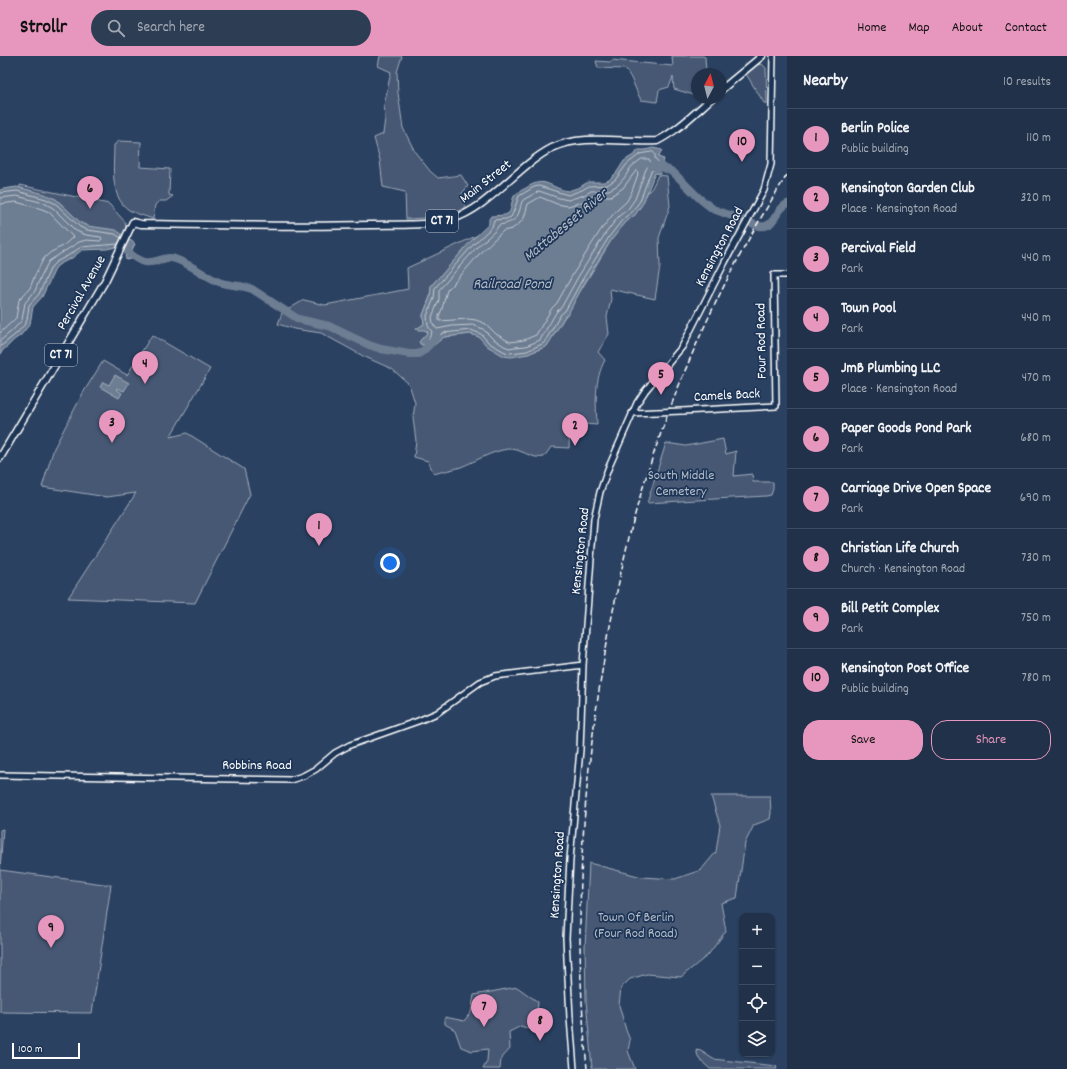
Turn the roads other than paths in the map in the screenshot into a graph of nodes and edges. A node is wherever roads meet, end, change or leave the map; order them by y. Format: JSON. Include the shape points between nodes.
{"nodes":[{"id":1,"x":762,"y":56,"type":"edge"},
{"id":2,"x":773,"y":56,"type":"edge"},
{"id":3,"x":727,"y":85,"type":"edge"},
{"id":4,"x":705,"y":104,"type":"edge"},
{"id":5,"x":133,"y":222,"type":"joint"},
{"id":6,"x":787,"y":274,"type":"edge"},
{"id":7,"x":776,"y":406,"type":"joint"},
{"id":8,"x":632,"y":413,"type":"junction"},
{"id":9,"x":0,"y":458,"type":"edge"},
{"id":10,"x":583,"y":665,"type":"junction"},
{"id":11,"x":0,"y":774,"type":"edge"},
{"id":12,"x":574,"y":1069,"type":"edge"}],
"edges":[{"from":1,"to":3,"type":"main road"},
{"from":2,"to":8,"type":"street","name":"Kensington Road","via":[[772,153],[764,190],[682,347],[645,391]]},
{"from":4,"to":5,"type":"main road","name":"Main Street","number":"CT 71","via":[[664,138],[656,141],[585,140],[568,142],[552,148],[534,159],[479,205],[451,220],[424,223],[249,227]]},
{"from":5,"to":9,"type":"main road","name":"Percival Avenue","number":"CT 71","via":[[97,295]]},
{"from":6,"to":7,"type":"street","name":"Four Rod Road","via":[[774,274]]},
{"from":7,"to":8,"type":"street","name":"Camels Back","bridge":true},
{"from":8,"to":10,"type":"street","name":"Kensington Road","via":[[606,475],[594,519]]},
{"from":10,"to":11,"type":"street","name":"Robbins Road","via":[[495,676],[480,682],[437,712],[350,745],[335,753],[316,769],[290,780]]},
{"from":10,"to":12,"type":"street","name":"Kensington Road","via":[[580,750],[566,938]]}]}
